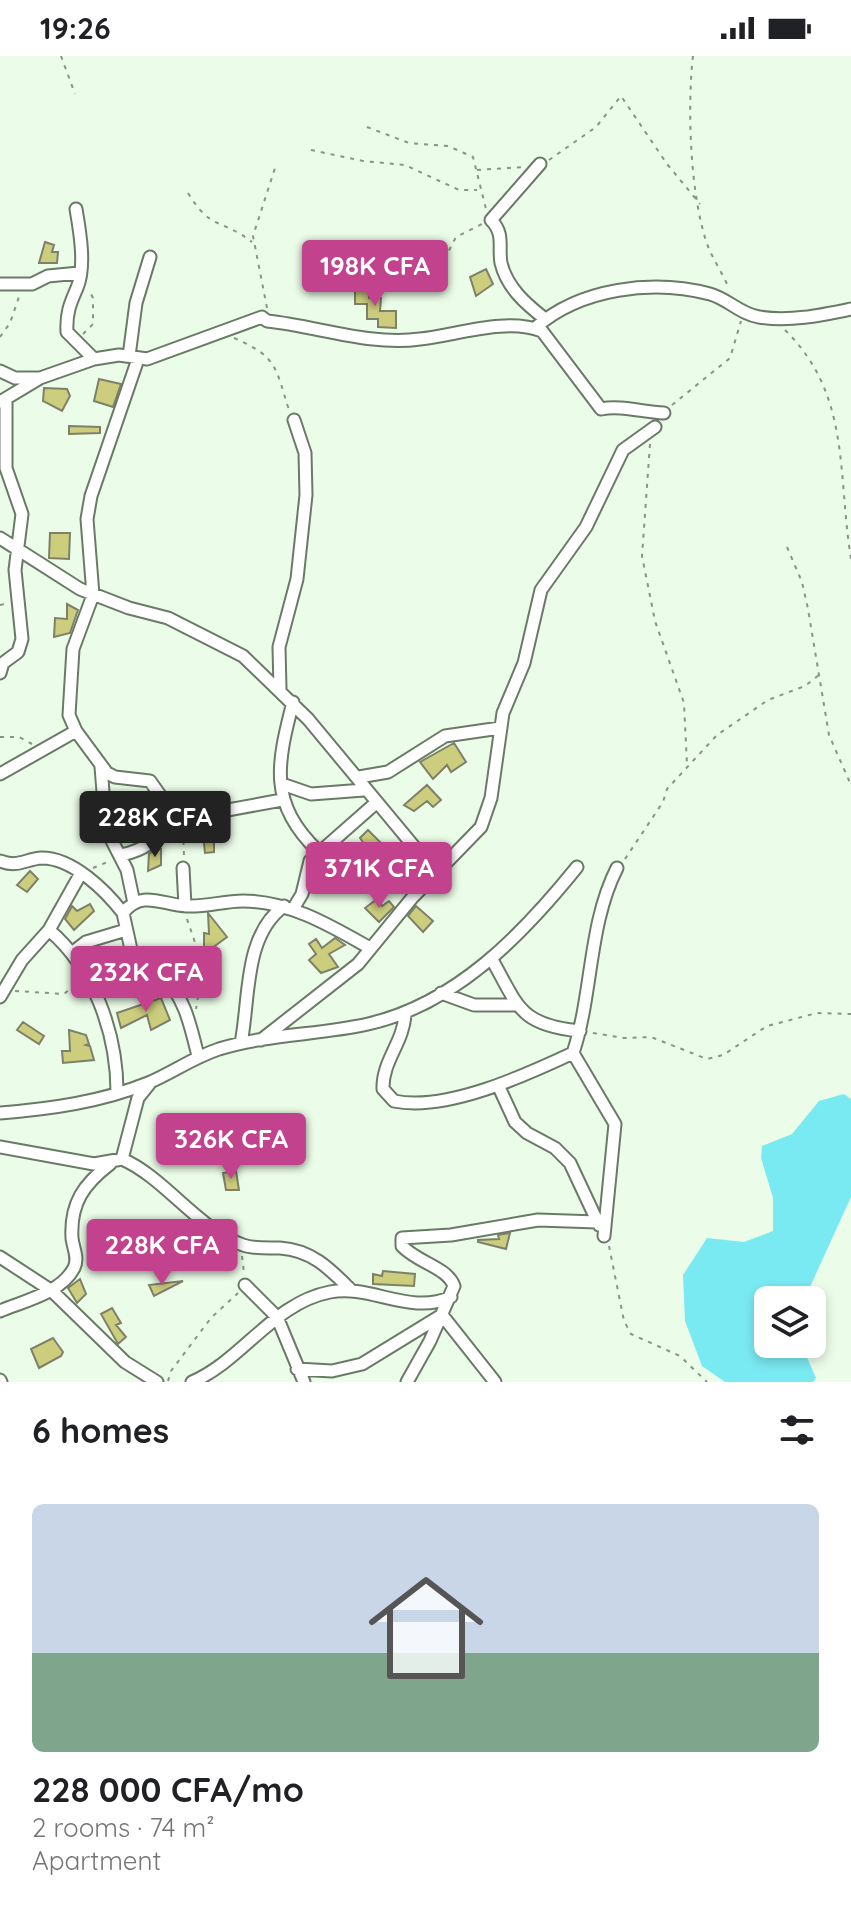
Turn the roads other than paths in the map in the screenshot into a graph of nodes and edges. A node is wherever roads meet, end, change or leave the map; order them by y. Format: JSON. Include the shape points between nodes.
{"nodes":[{"id":1,"x":540,"y":164,"type":"road end"},
{"id":2,"x":76,"y":209,"type":"dead end"},
{"id":3,"x":150,"y":257,"type":"dead end"},
{"id":4,"x":79,"y":273,"type":"junction"},
{"id":5,"x":0,"y":284,"type":"edge"},
{"id":6,"x":851,"y":309,"type":"edge"},
{"id":7,"x":545,"y":319,"type":"junction"},
{"id":8,"x":535,"y":328,"type":"junction"},
{"id":9,"x":134,"y":358,"type":"junction"},
{"id":10,"x":94,"y":359,"type":"junction"},
{"id":11,"x":0,"y":371,"type":"edge"},
{"id":12,"x":40,"y":378,"type":"junction"},
{"id":13,"x":3,"y":400,"type":"edge"},
{"id":14,"x":664,"y":413,"type":"road end"},
{"id":15,"x":294,"y":420,"type":"road end"},
{"id":16,"x":655,"y":427,"type":"road end"},
{"id":17,"x":0,"y":538,"type":"edge"},
{"id":18,"x":16,"y":547,"type":"junction"},
{"id":19,"x":93,"y":595,"type":"junction"},
{"id":20,"x":0,"y":673,"type":"edge"},
{"id":21,"x":280,"y":689,"type":"junction"},
{"id":22,"x":293,"y":702,"type":"junction"},
{"id":23,"x":500,"y":728,"type":"junction"},
{"id":24,"x":76,"y":731,"type":"junction"},
{"id":25,"x":101,"y":766,"type":"junction"},
{"id":26,"x":0,"y":774,"type":"edge"},
{"id":27,"x":359,"y":777,"type":"junction"},
{"id":28,"x":282,"y":784,"type":"junction"},
{"id":29,"x":364,"y":790,"type":"junction"},
{"id":30,"x":282,"y":800,"type":"junction"},
{"id":31,"x":377,"y":802,"type":"junction"},
{"id":32,"x":165,"y":817,"type":"junction"},
{"id":33,"x":318,"y":851,"type":"junction"},
{"id":34,"x":121,"y":855,"type":"junction"},
{"id":35,"x":0,"y":861,"type":"edge"},
{"id":36,"x":577,"y":867,"type":"dead end"},
{"id":37,"x":183,"y":868,"type":"road end"},
{"id":38,"x":617,"y":868,"type":"road end"},
{"id":39,"x":81,"y":873,"type":"junction"},
{"id":40,"x":436,"y":873,"type":"junction"},
{"id":41,"x":134,"y":903,"type":"junction"},
{"id":42,"x":185,"y":906,"type":"junction"},
{"id":43,"x":289,"y":908,"type":"junction"},
{"id":44,"x":123,"y":913,"type":"junction"},
{"id":45,"x":49,"y":930,"type":"junction"},
{"id":46,"x":126,"y":930,"type":"junction"},
{"id":47,"x":370,"y":948,"type":"junction"},
{"id":48,"x":73,"y":952,"type":"junction"},
{"id":49,"x":491,"y":958,"type":"junction"},
{"id":50,"x":4,"y":992,"type":"edge"},
{"id":51,"x":441,"y":993,"type":"junction"},
{"id":52,"x":516,"y":1005,"type":"junction"},
{"id":53,"x":405,"y":1014,"type":"junction"},
{"id":54,"x":580,"y":1031,"type":"junction"},
{"id":55,"x":261,"y":1040,"type":"junction"},
{"id":56,"x":241,"y":1043,"type":"junction"},
{"id":57,"x":573,"y":1053,"type":"junction"},
{"id":58,"x":198,"y":1056,"type":"junction"},
{"id":59,"x":150,"y":1082,"type":"junction"},
{"id":60,"x":498,"y":1085,"type":"junction"},
{"id":61,"x":117,"y":1092,"type":"junction"},
{"id":62,"x":0,"y":1113,"type":"edge"},
{"id":63,"x":0,"y":1147,"type":"edge"},
{"id":64,"x":122,"y":1159,"type":"junction"},
{"id":65,"x":110,"y":1164,"type":"junction"},
{"id":66,"x":597,"y":1222,"type":"junction"},
{"id":67,"x":0,"y":1257,"type":"edge"},
{"id":68,"x":245,"y":1285,"type":"road end"},
{"id":69,"x":52,"y":1291,"type":"junction"},
{"id":70,"x":352,"y":1291,"type":"junction"},
{"id":71,"x":451,"y":1297,"type":"junction"},
{"id":72,"x":0,"y":1311,"type":"edge"},
{"id":73,"x":442,"y":1315,"type":"junction"},
{"id":74,"x":277,"y":1317,"type":"junction"},
{"id":75,"x":297,"y":1369,"type":"junction"},
{"id":76,"x":157,"y":1382,"type":"edge"},
{"id":77,"x":192,"y":1382,"type":"edge"},
{"id":78,"x":304,"y":1382,"type":"edge"},
{"id":79,"x":407,"y":1382,"type":"edge"},
{"id":80,"x":495,"y":1382,"type":"edge"}],
"edges":[{"from":1,"to":7,"type":"street","via":[[491,220],[500,231],[501,262],[515,293]]},
{"from":2,"to":4,"type":"street"},
{"from":3,"to":9,"type":"street","via":[[136,303]]},
{"from":4,"to":5,"type":"street","via":[[24,285]]},
{"from":4,"to":10,"type":"street","via":[[66,327],[71,339]]},
{"from":6,"to":7,"type":"street","via":[[772,319],[695,291],[622,290],[584,299]]},
{"from":7,"to":8,"type":"street"},
{"from":8,"to":9,"type":"street","via":[[399,341],[257,318],[147,359]]},
{"from":8,"to":14,"type":"street","via":[[601,409],[617,406]]},
{"from":9,"to":10,"type":"street"},
{"from":9,"to":19,"type":"street","via":[[87,519]]},
{"from":10,"to":12,"type":"street"},
{"from":11,"to":12,"type":"street","via":[[15,378]]},
{"from":12,"to":13,"type":"street"},
{"from":13,"to":18,"type":"street","via":[[6,468],[22,514]]},
{"from":15,"to":21,"type":"street","via":[[305,453],[306,495],[297,579],[279,647]]},
{"from":16,"to":23,"type":"street","via":[[623,450],[586,527],[541,590],[524,663]]},
{"from":17,"to":18,"type":"street"},
{"from":18,"to":19,"type":"street"},
{"from":18,"to":20,"type":"street","via":[[22,639]]},
{"from":19,"to":21,"type":"street","via":[[179,623],[243,656]]},
{"from":19,"to":24,"type":"street","via":[[73,649],[68,703]]},
{"from":21,"to":22,"type":"street"},
{"from":22,"to":27,"type":"street"},
{"from":22,"to":28,"type":"street","via":[[282,745]]},
{"from":23,"to":27,"type":"street","via":[[445,736],[388,772]]},
{"from":23,"to":40,"type":"street","via":[[486,816],[476,834]]},
{"from":24,"to":25,"type":"street"},
{"from":24,"to":26,"type":"street"},
{"from":25,"to":32,"type":"street","via":[[115,777],[150,781],[162,798]]},
{"from":25,"to":34,"type":"street","via":[[106,829]]},
{"from":27,"to":29,"type":"street"},
{"from":28,"to":29,"type":"street","via":[[311,794]]},
{"from":28,"to":30,"type":"street"},
{"from":29,"to":31,"type":"street"},
{"from":30,"to":32,"type":"street"},
{"from":30,"to":33,"type":"street"},
{"from":31,"to":33,"type":"street"},
{"from":31,"to":40,"type":"street"},
{"from":32,"to":34,"type":"street","via":[[153,840]]},
{"from":33,"to":43,"type":"street","via":[[306,868],[302,894]]},
{"from":34,"to":41,"type":"street"},
{"from":35,"to":39,"type":"street","via":[[23,865],[45,858]]},
{"from":36,"to":49,"type":"street","via":[[529,925]]},
{"from":37,"to":42,"type":"street"},
{"from":38,"to":54,"type":"street","via":[[600,914]]},
{"from":39,"to":44,"type":"street"},
{"from":39,"to":45,"type":"street"},
{"from":40,"to":47,"type":"street"},
{"from":41,"to":42,"type":"street","via":[[154,899]]},
{"from":41,"to":44,"type":"street"},
{"from":42,"to":43,"type":"street","via":[[243,901]]},
{"from":43,"to":47,"type":"street"},
{"from":43,"to":56,"type":"street","via":[[271,917],[255,954]]},
{"from":44,"to":46,"type":"street"},
{"from":45,"to":48,"type":"street"},
{"from":45,"to":50,"type":"street","via":[[22,960]]},
{"from":46,"to":48,"type":"street","via":[[86,942]]},
{"from":46,"to":58,"type":"street","via":[[132,954],[166,978],[191,1026]]},
{"from":47,"to":55,"type":"street","via":[[341,980]]},
{"from":48,"to":61,"type":"street","via":[[110,1039]]},
{"from":49,"to":51,"type":"street"},
{"from":49,"to":52,"type":"street"},
{"from":51,"to":52,"type":"street","via":[[474,1005]]},
{"from":51,"to":53,"type":"street"},
{"from":52,"to":54,"type":"street","via":[[545,1025]]},
{"from":53,"to":55,"type":"street"},
{"from":53,"to":60,"type":"street","via":[[402,1038],[382,1079],[387,1096],[416,1103]]},
{"from":54,"to":57,"type":"street"},
{"from":55,"to":56,"type":"street"},
{"from":56,"to":58,"type":"street"},
{"from":57,"to":60,"type":"street"},
{"from":57,"to":66,"type":"street","via":[[615,1124],[604,1236]]},
{"from":58,"to":59,"type":"street"},
{"from":59,"to":61,"type":"street"},
{"from":59,"to":64,"type":"street","via":[[138,1098]]},
{"from":60,"to":66,"type":"street","via":[[515,1122],[570,1163]]},
{"from":61,"to":62,"type":"street","via":[[60,1108]]},
{"from":63,"to":65,"type":"street"},
{"from":64,"to":65,"type":"street"},
{"from":64,"to":70,"type":"street","via":[[243,1245],[306,1254]]},
{"from":65,"to":69,"type":"street","via":[[80,1190],[72,1237],[76,1265]]},
{"from":66,"to":71,"type":"street","via":[[516,1222],[402,1238],[402,1246],[414,1258],[450,1276]]},
{"from":67,"to":69,"type":"street"},
{"from":68,"to":74,"type":"street"},
{"from":69,"to":72,"type":"street"},
{"from":69,"to":76,"type":"street","via":[[125,1362]]},
{"from":70,"to":71,"type":"street","via":[[415,1303]]},
{"from":70,"to":74,"type":"street","via":[[331,1291]]},
{"from":71,"to":73,"type":"street"},
{"from":73,"to":75,"type":"street","via":[[362,1364],[332,1371]]},
{"from":73,"to":79,"type":"street"},
{"from":73,"to":80,"type":"street"},
{"from":74,"to":75,"type":"street"},
{"from":74,"to":77,"type":"street","via":[[217,1368]]},
{"from":75,"to":78,"type":"street"}]}
